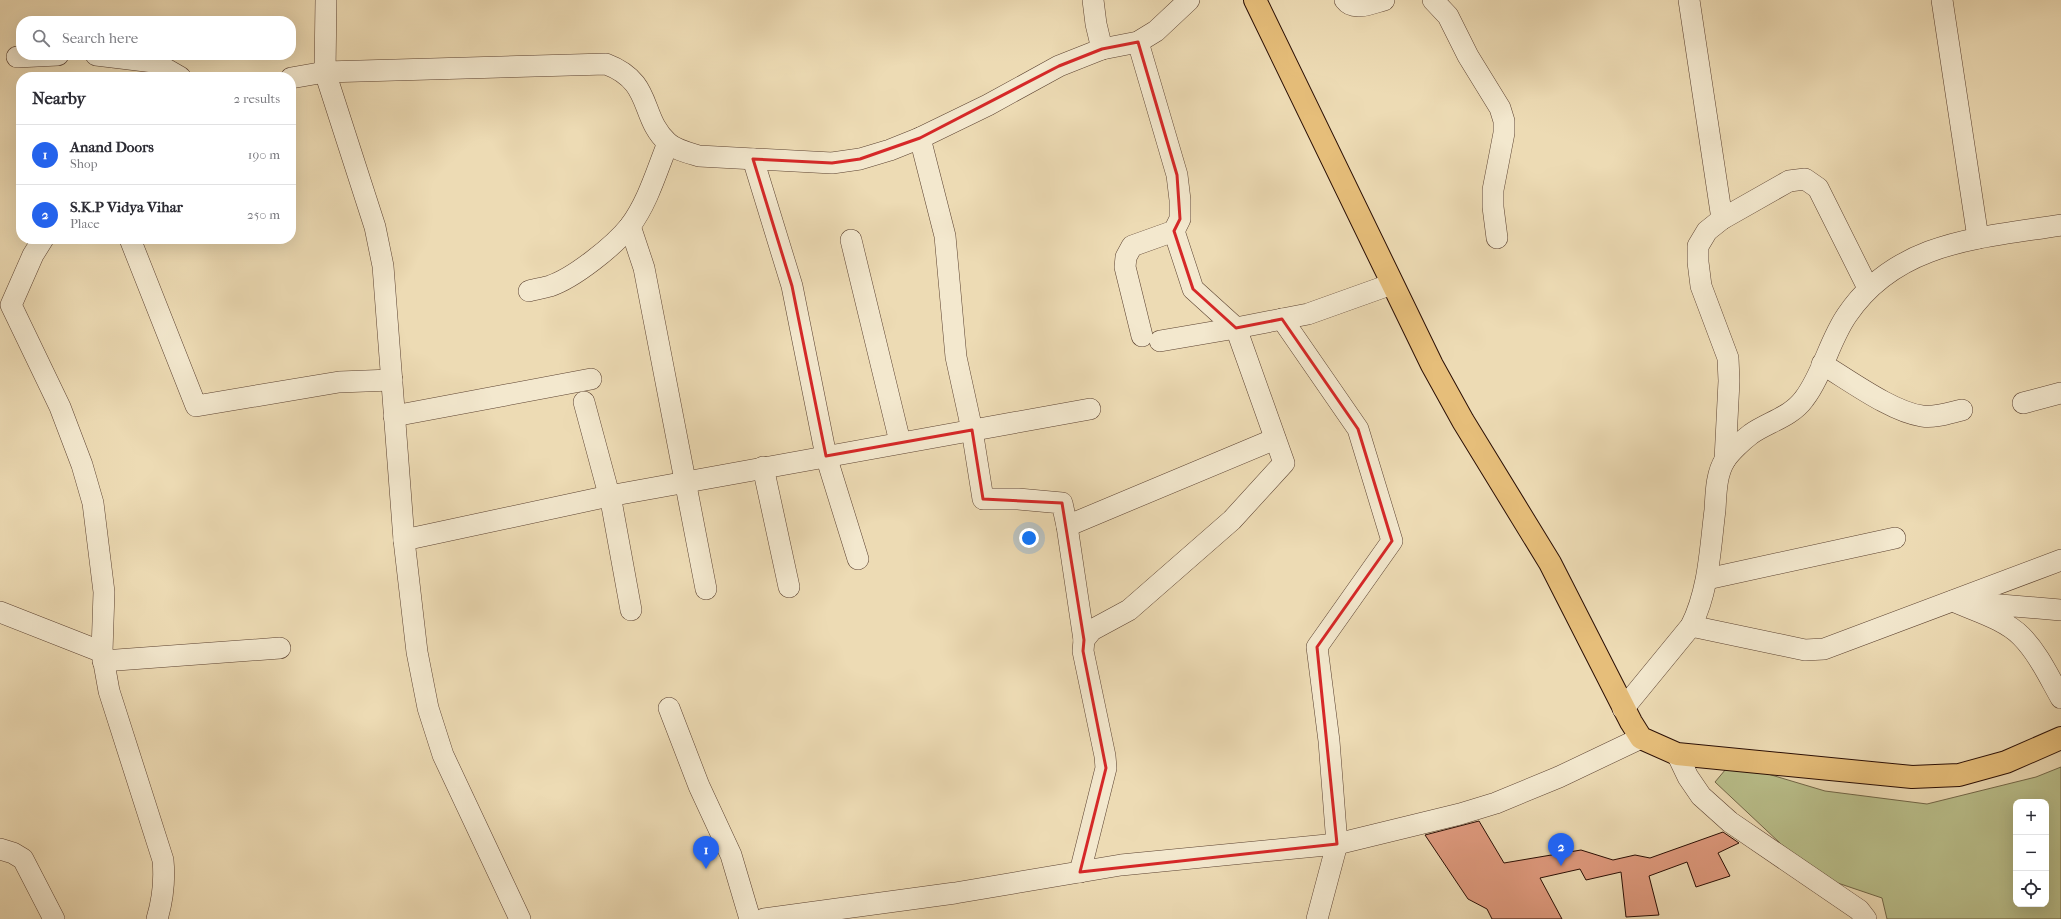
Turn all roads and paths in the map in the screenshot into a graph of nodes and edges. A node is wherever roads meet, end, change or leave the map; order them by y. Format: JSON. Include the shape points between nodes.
{"nodes":[{"id":1,"x":326,"y":0,"type":"edge"},
{"id":2,"x":1093,"y":0,"type":"edge"},
{"id":3,"x":1188,"y":0,"type":"edge"},
{"id":4,"x":1255,"y":0,"type":"edge"},
{"id":5,"x":1345,"y":0,"type":"edge"},
{"id":6,"x":1384,"y":0,"type":"edge"},
{"id":7,"x":1432,"y":0,"type":"edge"},
{"id":8,"x":1689,"y":0,"type":"edge"},
{"id":9,"x":1942,"y":0,"type":"edge"},
{"id":10,"x":1138,"y":42,"type":"junction"},
{"id":11,"x":1102,"y":49,"type":"junction"},
{"id":12,"x":137,"y":60,"type":"edge"},
{"id":13,"x":171,"y":72,"type":"edge"},
{"id":14,"x":326,"y":72,"type":"junction"},
{"id":15,"x":296,"y":77,"type":"edge"},
{"id":16,"x":920,"y":138,"type":"junction"},
{"id":17,"x":668,"y":143,"type":"junction"},
{"id":18,"x":753,"y":159,"type":"junction"},
{"id":19,"x":1722,"y":219,"type":"junction"},
{"id":20,"x":2061,"y":225,"type":"edge"},
{"id":21,"x":630,"y":226,"type":"junction"},
{"id":22,"x":1174,"y":231,"type":"junction"},
{"id":23,"x":1497,"y":238,"type":"dead end"},
{"id":24,"x":1978,"y":238,"type":"junction"},
{"id":25,"x":851,"y":240,"type":"dead end"},
{"id":26,"x":40,"y":244,"type":"edge"},
{"id":27,"x":132,"y":244,"type":"edge"},
{"id":28,"x":1392,"y":284,"type":"junction"},
{"id":29,"x":1868,"y":288,"type":"junction"},
{"id":30,"x":529,"y":291,"type":"dead end"},
{"id":31,"x":1282,"y":319,"type":"junction"},
{"id":32,"x":1236,"y":328,"type":"junction"},
{"id":33,"x":1822,"y":364,"type":"junction"},
{"id":34,"x":591,"y":379,"type":"dead end"},
{"id":35,"x":392,"y":380,"type":"junction"},
{"id":36,"x":2061,"y":393,"type":"edge"},
{"id":37,"x":584,"y":402,"type":"dead end"},
{"id":38,"x":2023,"y":403,"type":"dead end"},
{"id":39,"x":1090,"y":409,"type":"dead end"},
{"id":40,"x":1962,"y":410,"type":"dead end"},
{"id":41,"x":394,"y":416,"type":"junction"},
{"id":42,"x":972,"y":430,"type":"junction"},
{"id":43,"x":1275,"y":439,"type":"junction"},
{"id":44,"x":900,"y":442,"type":"junction"},
{"id":45,"x":826,"y":456,"type":"junction"},
{"id":46,"x":1725,"y":460,"type":"junction"},
{"id":47,"x":763,"y":467,"type":"junction"},
{"id":48,"x":686,"y":481,"type":"junction"},
{"id":49,"x":609,"y":496,"type":"junction"},
{"id":50,"x":1067,"y":526,"type":"junction"},
{"id":51,"x":1895,"y":538,"type":"dead end"},
{"id":52,"x":404,"y":540,"type":"junction"},
{"id":53,"x":858,"y":559,"type":"dead end"},
{"id":54,"x":2061,"y":560,"type":"edge"},
{"id":55,"x":1707,"y":579,"type":"junction"},
{"id":56,"x":789,"y":587,"type":"dead end"},
{"id":57,"x":706,"y":589,"type":"dead end"},
{"id":58,"x":1953,"y":601,"type":"junction"},
{"id":59,"x":631,"y":610,"type":"dead end"},
{"id":60,"x":2061,"y":610,"type":"edge"},
{"id":61,"x":0,"y":612,"type":"edge"},
{"id":62,"x":1691,"y":626,"type":"junction"},
{"id":63,"x":1084,"y":640,"type":"junction"},
{"id":64,"x":280,"y":648,"type":"dead end"},
{"id":65,"x":102,"y":657,"type":"junction"},
{"id":66,"x":2061,"y":698,"type":"edge"},
{"id":67,"x":669,"y":708,"type":"dead end"},
{"id":68,"x":1624,"y":709,"type":"junction"},
{"id":69,"x":1641,"y":738,"type":"junction"},
{"id":70,"x":2061,"y":738,"type":"edge"},
{"id":71,"x":1677,"y":754,"type":"junction"},
{"id":72,"x":1337,"y":844,"type":"junction"},
{"id":73,"x":2,"y":845,"type":"edge"},
{"id":74,"x":1080,"y":872,"type":"junction"},
{"id":75,"x":54,"y":919,"type":"edge"},
{"id":76,"x":157,"y":919,"type":"edge"},
{"id":77,"x":520,"y":919,"type":"edge"},
{"id":78,"x":750,"y":919,"type":"edge"},
{"id":79,"x":764,"y":919,"type":"edge"},
{"id":80,"x":1317,"y":919,"type":"edge"},
{"id":81,"x":1866,"y":919,"type":"edge"}],
"edges":[{"from":1,"to":14,"type":"street"},
{"from":2,"to":11,"type":"street"},
{"from":3,"to":10,"type":"street","via":[[1156,31]]},
{"from":4,"to":28,"type":"main road"},
{"from":5,"to":6,"type":"street","via":[[1356,7]]},
{"from":7,"to":23,"type":"street","via":[[1448,16],[1468,56],[1500,108],[1504,121],[1493,190]]},
{"from":8,"to":19,"type":"street"},
{"from":9,"to":24,"type":"street"},
{"from":10,"to":11,"type":"street"},
{"from":10,"to":22,"type":"street","via":[[1177,175],[1180,219]]},
{"from":11,"to":16,"type":"street","via":[[1059,66]]},
{"from":12,"to":13,"type":"street","via":[[154,62]]},
{"from":14,"to":15,"type":"street"},
{"from":14,"to":17,"type":"street","via":[[606,64],[618,68],[633,80],[644,97],[656,128]]},
{"from":14,"to":35,"type":"street","via":[[377,235],[383,266]]},
{"from":16,"to":18,"type":"street","via":[[860,159],[832,163]]},
{"from":16,"to":42,"type":"street","via":[[945,236],[956,357]]},
{"from":17,"to":18,"type":"street","via":[[699,156]]},
{"from":17,"to":21,"type":"street","via":[[646,196]]},
{"from":18,"to":45,"type":"street","via":[[792,286]]},
{"from":19,"to":29,"type":"street","via":[[1789,181],[1805,179],[1818,188]]},
{"from":19,"to":46,"type":"street","via":[[1707,231],[1698,246],[1698,262],[1701,286],[1728,358]]},
{"from":20,"to":24,"type":"street"},
{"from":21,"to":30,"type":"street","via":[[602,253],[566,278],[550,286]]},
{"from":21,"to":48,"type":"street","via":[[644,268]]},
{"from":22,"to":32,"type":"street","via":[[1193,289]]},
{"from":22,"to":32,"type":"street","via":[[1132,246],[1126,256],[1125,267],[1151,338]]},
{"from":24,"to":29,"type":"street","via":[[1934,248],[1900,264]]},
{"from":25,"to":44,"type":"street"},
{"from":26,"to":65,"type":"street","via":[[11,305],[60,407],[93,503],[104,592]]},
{"from":27,"to":35,"type":"street","via":[[196,406],[334,383]]},
{"from":28,"to":31,"type":"street","via":[[1308,314]]},
{"from":28,"to":68,"type":"main road","via":[[1463,421],[1550,563]]},
{"from":29,"to":33,"type":"street","via":[[1846,316]]},
{"from":31,"to":32,"type":"street"},
{"from":31,"to":72,"type":"street","via":[[1358,429],[1392,541],[1317,647],[1329,741]]},
{"from":32,"to":43,"type":"street"},
{"from":33,"to":40,"type":"street","via":[[1907,412],[1923,416]]},
{"from":33,"to":46,"type":"street","via":[[1804,400],[1788,414],[1750,434]]},
{"from":34,"to":41,"type":"street"},
{"from":35,"to":41,"type":"street"},
{"from":36,"to":38,"type":"street"},
{"from":37,"to":49,"type":"street"},
{"from":39,"to":42,"type":"street"},
{"from":41,"to":52,"type":"street"},
{"from":42,"to":44,"type":"street"},
{"from":42,"to":50,"type":"street","via":[[983,499],[1018,498],[1062,503]]},
{"from":43,"to":50,"type":"street"},
{"from":43,"to":63,"type":"street","via":[[1284,463],[1232,520],[1129,610],[1092,630]]},
{"from":44,"to":45,"type":"street"},
{"from":45,"to":47,"type":"street"},
{"from":45,"to":53,"type":"street"},
{"from":46,"to":55,"type":"street","via":[[1718,480]]},
{"from":47,"to":48,"type":"street"},
{"from":47,"to":56,"type":"street"},
{"from":48,"to":49,"type":"street"},
{"from":48,"to":57,"type":"street"},
{"from":49,"to":52,"type":"street"},
{"from":49,"to":59,"type":"street"},
{"from":50,"to":63,"type":"street"},
{"from":51,"to":55,"type":"street"},
{"from":52,"to":77,"type":"street","via":[[417,652],[428,708],[443,755]]},
{"from":54,"to":58,"type":"street"},
{"from":55,"to":62,"type":"street","via":[[1699,611]]},
{"from":58,"to":60,"type":"street"},
{"from":58,"to":62,"type":"street","via":[[1842,643],[1811,650]]},
{"from":58,"to":66,"type":"street","via":[[2001,623],[2021,636],[2035,654]]},
{"from":61,"to":65,"type":"street"},
{"from":62,"to":68,"type":"street"},
{"from":63,"to":74,"type":"street","via":[[1083,651],[1106,768]]},
{"from":64,"to":65,"type":"street"},
{"from":65,"to":76,"type":"street","via":[[120,728],[163,860],[165,881]]},
{"from":67,"to":78,"type":"street","via":[[699,786],[731,855]]},
{"from":68,"to":69,"type":"main road"},
{"from":69,"to":71,"type":"main road"},
{"from":69,"to":72,"type":"street","via":[[1496,804]]},
{"from":70,"to":71,"type":"main road","via":[[2006,762],[1959,775],[1912,777]]},
{"from":71,"to":81,"type":"street","via":[[1701,796],[1730,822],[1859,910]]},
{"from":72,"to":74,"type":"street","via":[[1121,865]]},
{"from":72,"to":80,"type":"street"},
{"from":73,"to":75,"type":"street","via":[[23,859]]},
{"from":74,"to":79,"type":"street","via":[[955,893]]}]}
